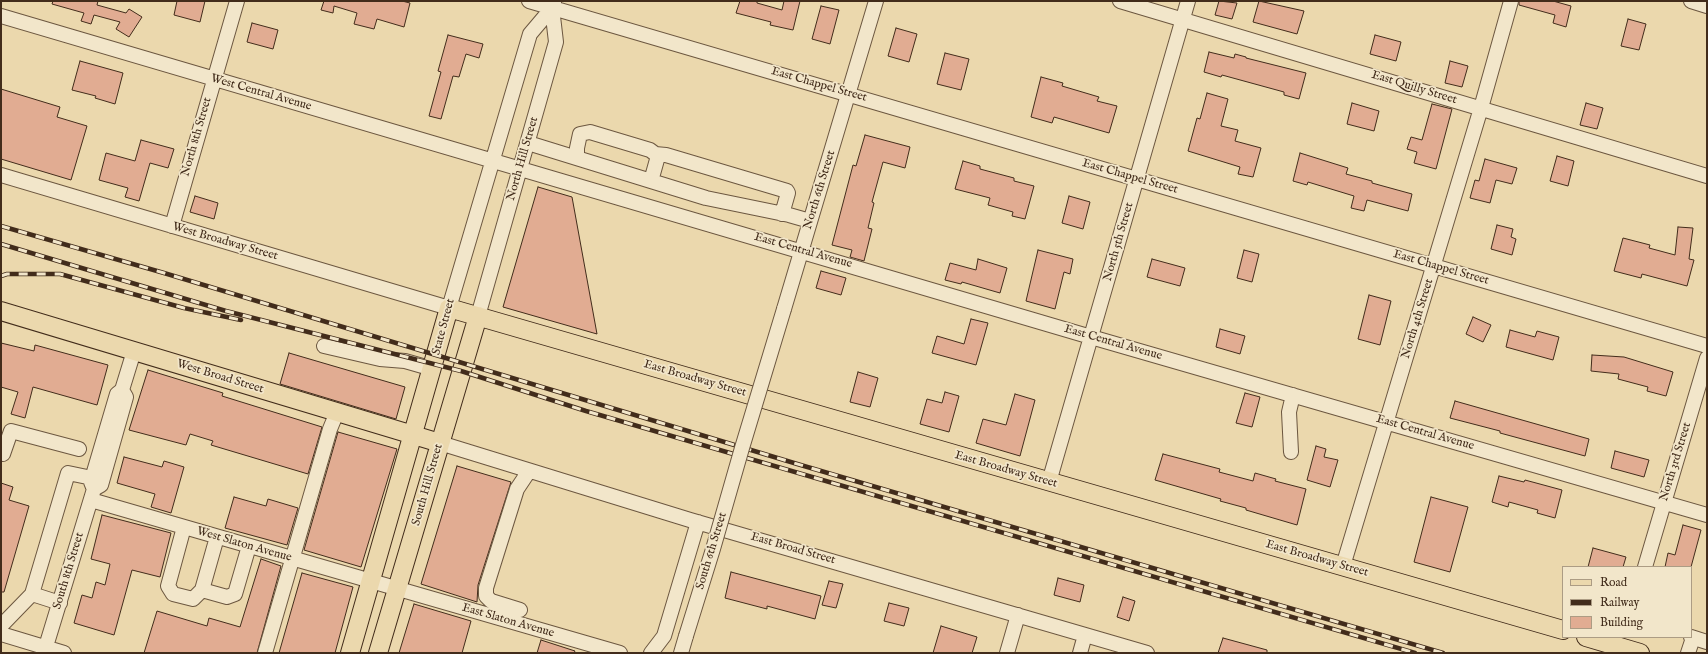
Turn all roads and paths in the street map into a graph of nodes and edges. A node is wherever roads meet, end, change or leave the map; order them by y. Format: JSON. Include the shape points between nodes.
{"nodes":[{"id":1,"x":237,"y":1,"type":"edge"},
{"id":2,"x":529,"y":1,"type":"edge"},
{"id":3,"x":876,"y":1,"type":"edge"},
{"id":4,"x":1120,"y":1,"type":"edge"},
{"id":5,"x":1188,"y":1,"type":"edge"},
{"id":6,"x":1510,"y":1,"type":"edge"},
{"id":7,"x":1691,"y":1,"type":"edge"},
{"id":8,"x":553,"y":4,"type":"edge"},
{"id":9,"x":1707,"y":6,"type":"edge"},
{"id":10,"x":1,"y":16,"type":"edge"},
{"id":11,"x":1182,"y":19,"type":"junction"},
{"id":12,"x":214,"y":79,"type":"junction"},
{"id":13,"x":848,"y":94,"type":"junction"},
{"id":14,"x":1481,"y":108,"type":"junction"},
{"id":15,"x":528,"y":143,"type":"junction"},
{"id":16,"x":655,"y":154,"type":"junction"},
{"id":17,"x":577,"y":158,"type":"junction"},
{"id":18,"x":493,"y":161,"type":"junction"},
{"id":19,"x":520,"y":170,"type":"junction"},
{"id":20,"x":1,"y":175,"type":"edge"},
{"id":21,"x":1707,"y":176,"type":"edge"},
{"id":22,"x":1137,"y":180,"type":"junction"},
{"id":23,"x":651,"y":181,"type":"junction"},
{"id":24,"x":782,"y":214,"type":"junction"},
{"id":25,"x":810,"y":221,"type":"junction"},
{"id":26,"x":172,"y":226,"type":"junction"},
{"id":27,"x":802,"y":251,"type":"junction"},
{"id":28,"x":1434,"y":266,"type":"junction"},
{"id":29,"x":449,"y":308,"type":"junction"},
{"id":30,"x":1,"y":311,"type":"edge"},
{"id":31,"x":478,"y":316,"type":"junction"},
{"id":32,"x":1091,"y":336,"type":"junction"},
{"id":33,"x":324,"y":346,"type":"dead end"},
{"id":34,"x":1707,"y":346,"type":"edge"},
{"id":35,"x":134,"y":351,"type":"junction"},
{"id":36,"x":1707,"y":358,"type":"edge"},
{"id":37,"x":433,"y":369,"type":"junction"},
{"id":38,"x":1293,"y":395,"type":"junction"},
{"id":39,"x":336,"y":412,"type":"junction"},
{"id":40,"x":1386,"y":422,"type":"junction"},
{"id":41,"x":412,"y":435,"type":"junction"},
{"id":42,"x":440,"y":443,"type":"junction"},
{"id":43,"x":742,"y":448,"type":"joint"},
{"id":44,"x":79,"y":449,"type":"dead end"},
{"id":45,"x":1291,"y":452,"type":"dead end"},
{"id":46,"x":1,"y":453,"type":"edge"},
{"id":47,"x":530,"y":471,"type":"junction"},
{"id":48,"x":1049,"y":482,"type":"junction"},
{"id":49,"x":93,"y":489,"type":"junction"},
{"id":50,"x":1664,"y":502,"type":"junction"},
{"id":51,"x":1707,"y":515,"type":"edge"},
{"id":52,"x":698,"y":522,"type":"junction"},
{"id":53,"x":184,"y":527,"type":"junction"},
{"id":54,"x":217,"y":537,"type":"junction"},
{"id":55,"x":249,"y":546,"type":"junction"},
{"id":56,"x":292,"y":559,"type":"junction"},
{"id":57,"x":1343,"y":566,"type":"junction"},
{"id":58,"x":1644,"y":566,"type":"edge"},
{"id":59,"x":370,"y":582,"type":"junction"},
{"id":60,"x":202,"y":590,"type":"junction"},
{"id":61,"x":397,"y":590,"type":"junction"},
{"id":62,"x":32,"y":594,"type":"junction"},
{"id":63,"x":60,"y":603,"type":"junction"},
{"id":64,"x":520,"y":610,"type":"dead end"},
{"id":65,"x":1018,"y":615,"type":"junction"},
{"id":66,"x":1,"y":626,"type":"edge"},
{"id":67,"x":1562,"y":630,"type":"edge"},
{"id":68,"x":1,"y":634,"type":"edge"},
{"id":69,"x":1085,"y":635,"type":"junction"},
{"id":70,"x":1692,"y":637,"type":"edge"},
{"id":71,"x":1593,"y":638,"type":"edge"},
{"id":72,"x":1692,"y":638,"type":"edge"},
{"id":73,"x":1622,"y":642,"type":"edge"},
{"id":74,"x":1707,"y":642,"type":"edge"},
{"id":75,"x":45,"y":650,"type":"edge"},
{"id":76,"x":64,"y":653,"type":"edge"},
{"id":77,"x":265,"y":653,"type":"edge"},
{"id":78,"x":350,"y":653,"type":"edge"},
{"id":79,"x":378,"y":653,"type":"edge"},
{"id":80,"x":620,"y":653,"type":"edge"},
{"id":81,"x":651,"y":653,"type":"edge"},
{"id":82,"x":681,"y":653,"type":"edge"},
{"id":83,"x":1007,"y":653,"type":"edge"},
{"id":84,"x":1080,"y":653,"type":"edge"},
{"id":85,"x":1147,"y":653,"type":"edge"},
{"id":86,"x":1640,"y":653,"type":"edge"},
{"id":87,"x":1688,"y":653,"type":"edge"}],
"edges":[{"from":1,"to":12,"type":"street","name":"North 8th Street"},
{"from":2,"to":8,"type":"street","name":"East Chappel Street"},
{"from":3,"to":13,"type":"street","name":"North 6th Street"},
{"from":4,"to":11,"type":"street","name":"East Quilly Street"},
{"from":5,"to":11,"type":"street","name":"North 5th Street"},
{"from":6,"to":14,"type":"street","name":"North 4th Street"},
{"from":7,"to":9,"type":"street"},
{"from":8,"to":13,"type":"street","name":"East Chappel Street"},
{"from":8,"to":15,"type":"street","name":"North Hill Street","via":[[556,42]]},
{"from":8,"to":18,"type":"street","name":"State Street","via":[[530,34]]},
{"from":10,"to":12,"type":"street","name":"West Central Avenue"},
{"from":11,"to":14,"type":"street","name":"East Quilly Street"},
{"from":11,"to":22,"type":"street","name":"North 5th Street"},
{"from":12,"to":18,"type":"street","name":"West Central Avenue"},
{"from":12,"to":26,"type":"street","name":"North 8th Street"},
{"from":13,"to":22,"type":"street","name":"East Chappel Street"},
{"from":13,"to":25,"type":"street","name":"North 6th Street"},
{"from":14,"to":21,"type":"street","name":"East Quilly Street"},
{"from":14,"to":28,"type":"street","name":"North 4th Street"},
{"from":15,"to":17,"type":"street"},
{"from":15,"to":19,"type":"street","name":"North Hill Street"},
{"from":16,"to":17,"type":"street","via":[[650,150],[590,132],[580,134]]},
{"from":16,"to":23,"type":"street","via":[[658,156]]},
{"from":16,"to":24,"type":"street","via":[[666,154],[787,191]]},
{"from":17,"to":23,"type":"street"},
{"from":18,"to":19,"type":"street","name":"West Central Avenue"},
{"from":18,"to":29,"type":"street","name":"State Street"},
{"from":19,"to":27,"type":"street","name":"East Central Avenue"},
{"from":19,"to":31,"type":"street","name":"North Hill Street"},
{"from":20,"to":26,"type":"street","name":"West Broadway Street"},
{"from":22,"to":28,"type":"street","name":"East Chappel Street"},
{"from":22,"to":32,"type":"street","name":"North 5th Street"},
{"from":23,"to":24,"type":"street","via":[[706,198]]},
{"from":24,"to":25,"type":"street"},
{"from":25,"to":27,"type":"street","name":"North 6th Street"},
{"from":26,"to":29,"type":"street","name":"West Broadway Street"},
{"from":27,"to":32,"type":"street","name":"East Central Avenue"},
{"from":27,"to":43,"type":"street","name":"North 6th Street","bridge":true},
{"from":28,"to":34,"type":"street","name":"East Chappel Street"},
{"from":28,"to":40,"type":"street","name":"North 4th Street"},
{"from":29,"to":31,"type":"main road","name":"East Broadway Street"},
{"from":29,"to":37,"type":"main road","name":"State Street"},
{"from":30,"to":35,"type":"main road","name":"West Broad Street"},
{"from":31,"to":42,"type":"main road","name":"South Hill Street"},
{"from":31,"to":48,"type":"main road","name":"East Broadway Street"},
{"from":32,"to":38,"type":"street","name":"East Central Avenue"},
{"from":32,"to":48,"type":"street","name":"North 5th Street"},
{"from":33,"to":37,"type":"street","via":[[380,359],[405,361]]},
{"from":35,"to":39,"type":"main road","name":"West Broad Street"},
{"from":35,"to":49,"type":"street","name":"South 8th Street","via":[[122,390],[126,397],[101,484]]},
{"from":36,"to":50,"type":"street","name":"North 3rd Street"},
{"from":37,"to":41,"type":"main road","name":"State Street"},
{"from":38,"to":40,"type":"street","name":"East Central Avenue"},
{"from":38,"to":45,"type":"street","via":[[1289,412]]},
{"from":39,"to":41,"type":"main road","name":"West Broad Street"},
{"from":39,"to":56,"type":"street"},
{"from":40,"to":50,"type":"street","name":"East Central Avenue"},
{"from":40,"to":57,"type":"street","name":"North 4th Street"},
{"from":41,"to":42,"type":"main road","name":"West Broad Street"},
{"from":41,"to":59,"type":"main road","name":"State Street"},
{"from":42,"to":47,"type":"street","name":"East Broad Street"},
{"from":42,"to":61,"type":"main road","name":"South Hill Street"},
{"from":43,"to":82,"type":"street","name":"South 6th Street","bridge":true},
{"from":44,"to":46,"type":"street","via":[[11,431],[3,454]]},
{"from":47,"to":52,"type":"street","name":"East Broad Street"},
{"from":47,"to":64,"type":"street","via":[[517,489],[486,588],[486,596],[491,601]]},
{"from":48,"to":57,"type":"main road","name":"East Broadway Street"},
{"from":49,"to":53,"type":"street","name":"West Slaton Avenue"},
{"from":49,"to":62,"type":"street","name":"West Slaton Avenue","via":[[68,473]]},
{"from":49,"to":63,"type":"street","name":"South 8th Street"},
{"from":50,"to":51,"type":"street","name":"East Central Avenue"},
{"from":50,"to":58,"type":"street","name":"North 3rd Street"},
{"from":52,"to":65,"type":"street","name":"East Broad Street"},
{"from":52,"to":81,"type":"street","via":[[664,636]]},
{"from":53,"to":54,"type":"street","name":"West Slaton Avenue"},
{"from":53,"to":60,"type":"street","via":[[168,586],[173,594],[193,599]]},
{"from":54,"to":55,"type":"street","name":"West Slaton Avenue"},
{"from":54,"to":60,"type":"street"},
{"from":55,"to":56,"type":"street","name":"West Slaton Avenue"},
{"from":55,"to":60,"type":"street","via":[[235,594],[227,597]]},
{"from":56,"to":59,"type":"street","name":"West Slaton Avenue"},
{"from":56,"to":77,"type":"street"},
{"from":57,"to":67,"type":"main road","name":"East Broadway Street"},
{"from":59,"to":61,"type":"street","name":"West Slaton Avenue"},
{"from":59,"to":78,"type":"main road","name":"State Street"},
{"from":61,"to":79,"type":"main road","name":"South Hill Street"},
{"from":61,"to":80,"type":"street","name":"East Slaton Avenue"},
{"from":62,"to":63,"type":"street"},
{"from":62,"to":66,"type":"street"},
{"from":63,"to":75,"type":"street","name":"South 8th Street"},
{"from":65,"to":69,"type":"street","name":"East Broad Street"},
{"from":65,"to":83,"type":"street"},
{"from":68,"to":75,"type":"street"},
{"from":69,"to":84,"type":"street"},
{"from":69,"to":85,"type":"street","name":"East Broad Street"},
{"from":70,"to":74,"type":"street"},
{"from":71,"to":73,"type":"main road"},
{"from":72,"to":87,"type":"street"},
{"from":73,"to":86,"type":"main road"},
{"from":75,"to":76,"type":"street"}]}
